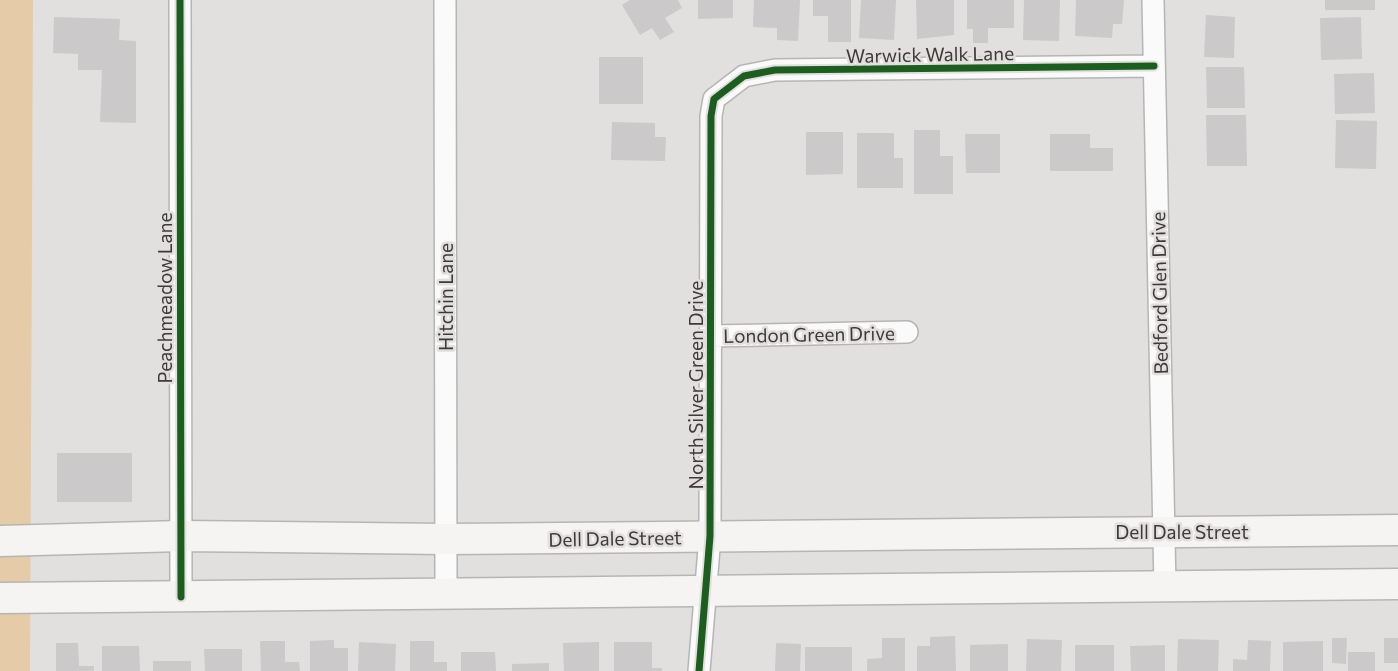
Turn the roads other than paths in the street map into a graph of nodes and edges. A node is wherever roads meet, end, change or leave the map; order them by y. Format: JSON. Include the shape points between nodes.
{"nodes":[{"id":1,"x":180,"y":0,"type":"edge"},
{"id":2,"x":445,"y":0,"type":"edge"},
{"id":3,"x":1153,"y":0,"type":"edge"},
{"id":4,"x":1154,"y":66,"type":"junction"},
{"id":5,"x":714,"y":99,"type":"joint"},
{"id":6,"x":907,"y":332,"type":"dead end"},
{"id":7,"x":711,"y":335,"type":"junction"},
{"id":8,"x":1164,"y":530,"type":"junction"},
{"id":9,"x":1398,"y":530,"type":"edge"},
{"id":10,"x":181,"y":536,"type":"junction"},
{"id":11,"x":710,"y":537,"type":"junction"},
{"id":12,"x":446,"y":539,"type":"junction"},
{"id":13,"x":0,"y":541,"type":"edge"},
{"id":14,"x":1398,"y":584,"type":"edge"},
{"id":15,"x":1165,"y":587,"type":"junction"},
{"id":16,"x":706,"y":592,"type":"junction"},
{"id":17,"x":446,"y":594,"type":"junction"},
{"id":18,"x":181,"y":597,"type":"junction"},
{"id":19,"x":0,"y":598,"type":"edge"},
{"id":20,"x":699,"y":671,"type":"edge"}],
"edges":[{"from":1,"to":10,"type":"street","name":"Peachmeadow Lane"},
{"from":2,"to":12,"type":"street","name":"Hitchin Lane"},
{"from":3,"to":4,"type":"street","name":"Bedford Glen Drive"},
{"from":4,"to":5,"type":"street","name":"Warwick Walk Lane","via":[[775,70],[744,76]]},
{"from":4,"to":8,"type":"street","name":"Bedford Glen Drive"},
{"from":5,"to":7,"type":"street","name":"North Silver Green Drive"},
{"from":6,"to":7,"type":"street","name":"London Green Drive"},
{"from":7,"to":11,"type":"street","name":"North Silver Green Drive"},
{"from":8,"to":9,"type":"main road","name":"Dell Dale Street"},
{"from":8,"to":11,"type":"main road","name":"Dell Dale Street"},
{"from":8,"to":15,"type":"street","name":"Bedford Glen Drive"},
{"from":10,"to":12,"type":"main road","name":"Dell Dale Street"},
{"from":10,"to":13,"type":"main road","name":"Dell Dale Street"},
{"from":10,"to":18,"type":"street","name":"Peachmeadow Lane"},
{"from":11,"to":12,"type":"main road","name":"Dell Dale Street"},
{"from":11,"to":16,"type":"street","name":"North Silver Green Drive"},
{"from":12,"to":17,"type":"street","name":"Hitchin Lane"},
{"from":14,"to":15,"type":"main road"},
{"from":15,"to":16,"type":"main road"},
{"from":16,"to":17,"type":"main road"},
{"from":16,"to":20,"type":"street","name":"North Silver Green Drive"},
{"from":17,"to":18,"type":"main road"},
{"from":18,"to":19,"type":"main road"}]}
